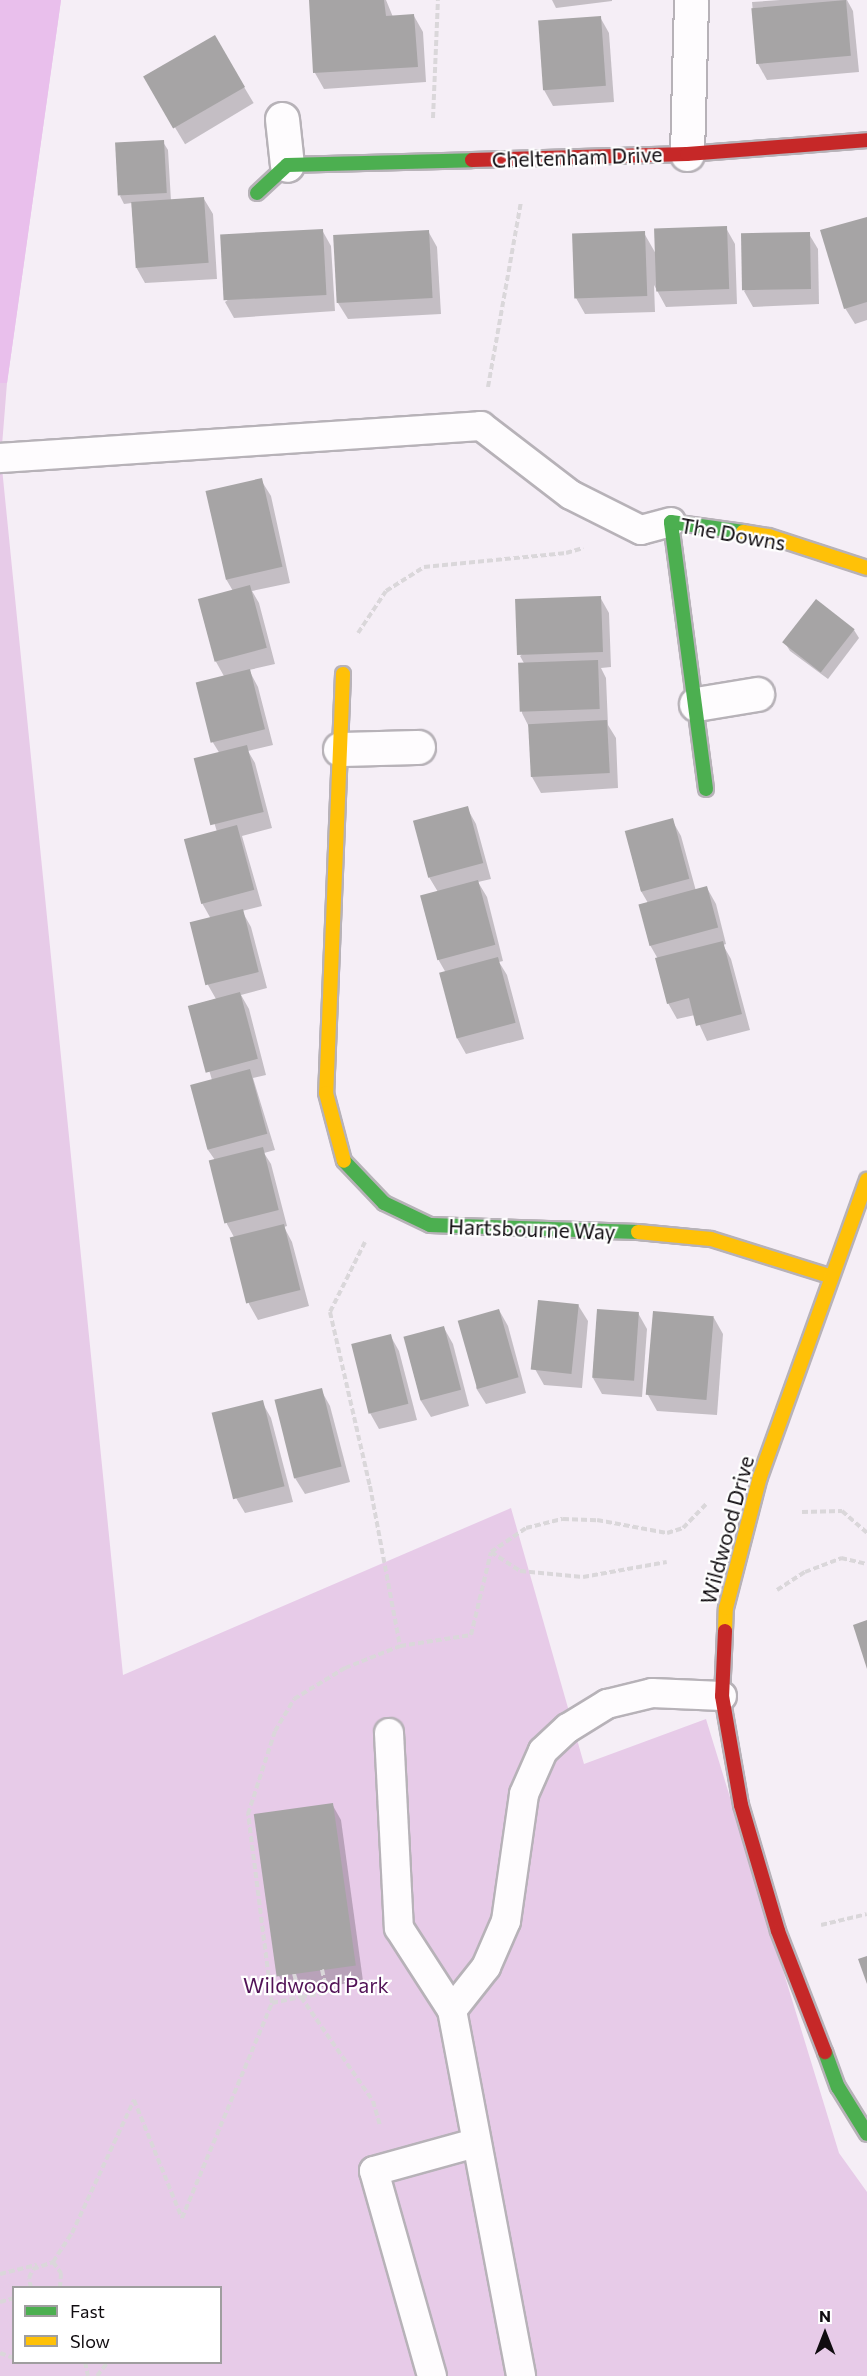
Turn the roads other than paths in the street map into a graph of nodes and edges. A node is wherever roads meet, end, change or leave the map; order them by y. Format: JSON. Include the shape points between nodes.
{"nodes":[{"id":1,"x":691,"y":0,"type":"edge"},
{"id":2,"x":282,"y":118,"type":"dead end"},
{"id":3,"x":867,"y":140,"type":"edge"},
{"id":4,"x":687,"y":154,"type":"junction"},
{"id":5,"x":287,"y":165,"type":"junction"},
{"id":6,"x":257,"y":193,"type":"dead end"},
{"id":7,"x":0,"y":458,"type":"edge"},
{"id":8,"x":671,"y":522,"type":"junction"},
{"id":9,"x":867,"y":568,"type":"edge"},
{"id":10,"x":343,"y":674,"type":"road end"},
{"id":11,"x":757,"y":694,"type":"dead end"},
{"id":12,"x":696,"y":704,"type":"junction"},
{"id":13,"x":418,"y":747,"type":"dead end"},
{"id":14,"x":340,"y":749,"type":"junction"},
{"id":15,"x":706,"y":789,"type":"dead end"},
{"id":16,"x":867,"y":1180,"type":"edge"},
{"id":17,"x":829,"y":1276,"type":"junction"},
{"id":18,"x":722,"y":1696,"type":"junction"},
{"id":19,"x":389,"y":1733,"type":"dead end"},
{"id":20,"x":452,"y":2010,"type":"junction"},
{"id":21,"x":867,"y":2134,"type":"edge"},
{"id":22,"x":476,"y":2143,"type":"junction"},
{"id":23,"x":432,"y":2376,"type":"edge"},
{"id":24,"x":521,"y":2376,"type":"edge"}],
"edges":[{"from":1,"to":4,"type":"street"},
{"from":2,"to":5,"type":"street"},
{"from":3,"to":4,"type":"street","name":"Cheltenham Drive"},
{"from":4,"to":5,"type":"street","name":"Cheltenham Drive"},
{"from":5,"to":6,"type":"street"},
{"from":7,"to":8,"type":"lane","via":[[481,426],[571,495],[640,530]]},
{"from":8,"to":9,"type":"street","name":"The Downs","via":[[769,536]]},
{"from":8,"to":12,"type":"street","name":"The Downs"},
{"from":10,"to":14,"type":"street","name":"Hartsbourne Way"},
{"from":11,"to":12,"type":"street"},
{"from":12,"to":15,"type":"street","name":"The Downs"},
{"from":13,"to":14,"type":"street"},
{"from":14,"to":17,"type":"street","name":"Hartsbourne Way","via":[[326,1092],[340,1158],[384,1203],[430,1225],[600,1229],[711,1239]]},
{"from":16,"to":17,"type":"street","name":"Wildwood Drive"},
{"from":17,"to":18,"type":"street","name":"Wildwood Drive","via":[[813,1333],[760,1477],[726,1608]]},
{"from":18,"to":20,"type":"lane","via":[[652,1694],[607,1704],[568,1728],[543,1751],[524,1794],[506,1921],[486,1967]]},
{"from":18,"to":21,"type":"street","name":"Wildwood Drive","via":[[741,1805],[778,1931],[838,2086]]},
{"from":19,"to":20,"type":"lane","via":[[399,1928]]},
{"from":20,"to":22,"type":"lane"},
{"from":22,"to":23,"type":"lane","via":[[374,2171]]},
{"from":22,"to":24,"type":"lane"}]}
